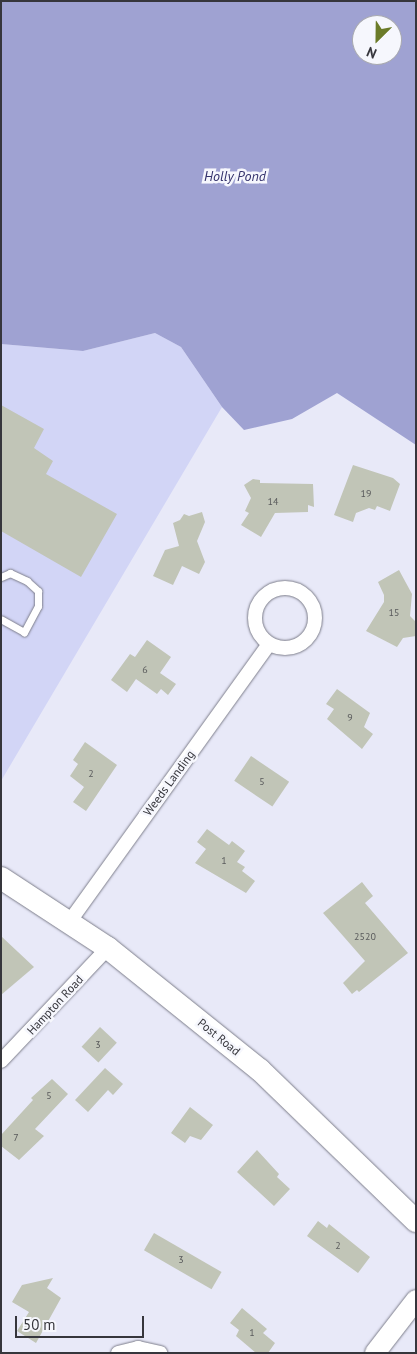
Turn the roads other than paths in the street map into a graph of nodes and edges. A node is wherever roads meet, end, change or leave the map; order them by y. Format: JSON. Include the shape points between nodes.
{"nodes":[{"id":1,"x":1,"y":577,"type":"edge"},
{"id":2,"x":1,"y":619,"type":"edge"},
{"id":3,"x":269,"y":644,"type":"junction"},
{"id":4,"x":1,"y":878,"type":"edge"},
{"id":5,"x":70,"y":921,"type":"junction"},
{"id":6,"x":108,"y":948,"type":"junction"},
{"id":7,"x":1,"y":1061,"type":"edge"},
{"id":8,"x":416,"y":1221,"type":"edge"},
{"id":9,"x":416,"y":1300,"type":"edge"},
{"id":10,"x":118,"y":1353,"type":"edge"},
{"id":11,"x":160,"y":1353,"type":"edge"},
{"id":12,"x":375,"y":1353,"type":"edge"}],
"edges":[{"from":1,"to":2,"type":"lane","via":[[10,573],[38,591],[38,606],[24,632]]},
{"from":3,"to":3,"type":"street","via":[[289,648],[308,639],[313,630],[314,609],[302,593],[281,588],[263,598],[255,617],[261,637]]},
{"from":3,"to":5,"type":"street","name":"Weeds Landing"},
{"from":4,"to":5,"type":"main road","name":"Post Road"},
{"from":5,"to":6,"type":"main road","name":"Post Road"},
{"from":6,"to":7,"type":"street","name":"Hampton Road"},
{"from":6,"to":8,"type":"main road","name":"Post Road","via":[[260,1070]]},
{"from":9,"to":12,"type":"main road"},
{"from":10,"to":11,"type":"street","via":[[138,1348]]}]}
